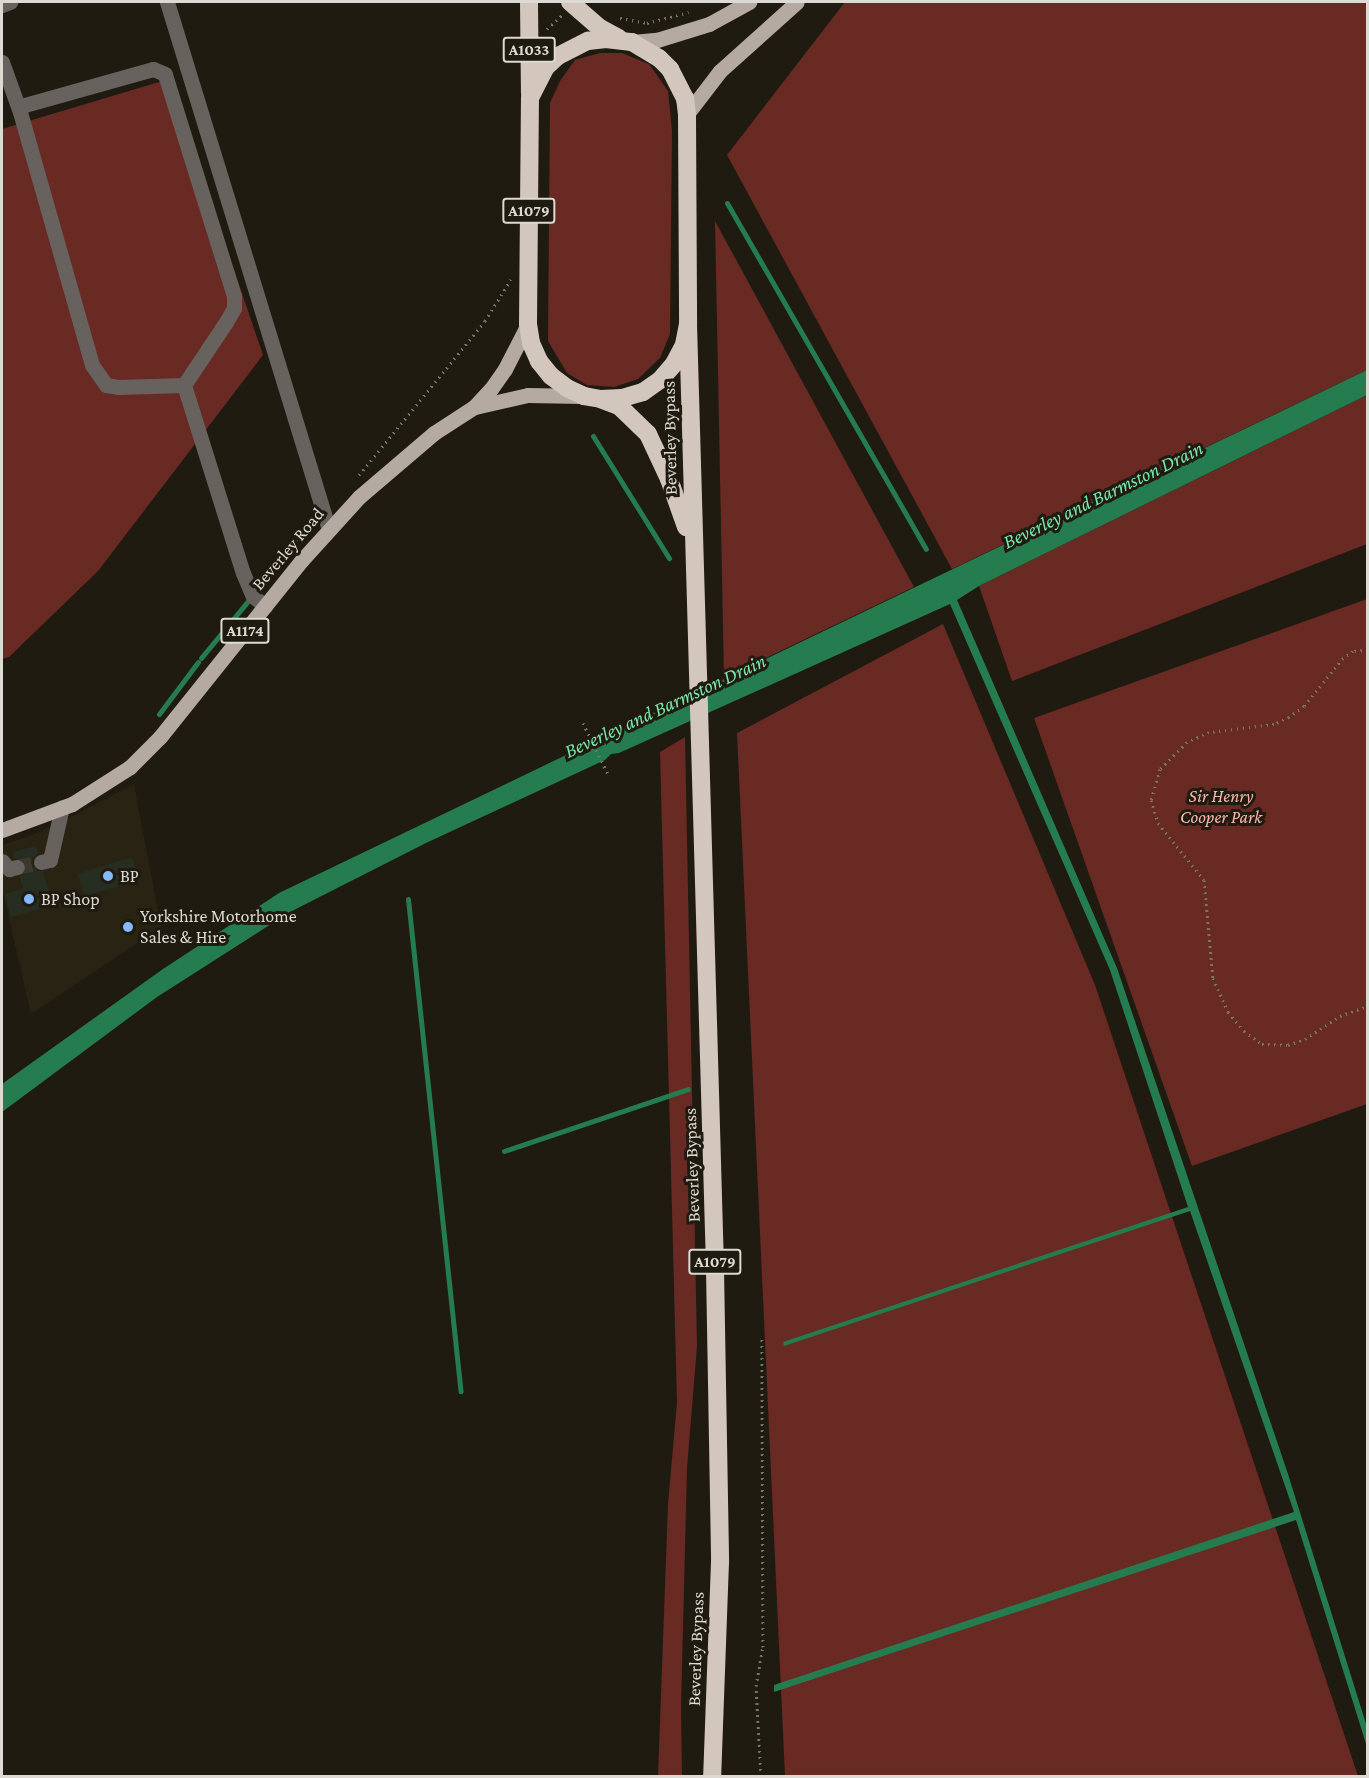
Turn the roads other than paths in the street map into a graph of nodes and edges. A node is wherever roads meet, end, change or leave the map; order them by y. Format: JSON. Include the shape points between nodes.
{"nodes":[{"id":1,"x":10,"y":2,"type":"edge"},
{"id":2,"x":167,"y":2,"type":"edge"},
{"id":3,"x":529,"y":2,"type":"edge"},
{"id":4,"x":570,"y":2,"type":"edge"},
{"id":5,"x":748,"y":2,"type":"edge"},
{"id":6,"x":797,"y":2,"type":"edge"},
{"id":7,"x":2,"y":5,"type":"edge"},
{"id":8,"x":627,"y":41,"type":"junction"},
{"id":9,"x":2,"y":62,"type":"edge"},
{"id":10,"x":530,"y":98,"type":"junction"},
{"id":11,"x":20,"y":112,"type":"junction"},
{"id":12,"x":687,"y":114,"type":"junction"},
{"id":13,"x":528,"y":324,"type":"junction"},
{"id":14,"x":688,"y":324,"type":"junction"},
{"id":15,"x":184,"y":386,"type":"junction"},
{"id":16,"x":593,"y":398,"type":"junction"},
{"id":17,"x":474,"y":407,"type":"junction"},
{"id":18,"x":329,"y":530,"type":"junction"},
{"id":19,"x":694,"y":552,"type":"junction"},
{"id":20,"x":265,"y":606,"type":"junction"},
{"id":21,"x":62,"y":807,"type":"junction"},
{"id":22,"x":2,"y":830,"type":"edge"},
{"id":23,"x":2,"y":861,"type":"edge"},
{"id":24,"x":41,"y":862,"type":"dead end"},
{"id":25,"x":17,"y":867,"type":"tunnel mouth"},
{"id":26,"x":712,"y":1776,"type":"edge"}],
"edges":[{"from":1,"to":7,"type":"lane"},
{"from":2,"to":18,"type":"lane"},
{"from":3,"to":10,"type":"highway","number":"A1033"},
{"from":4,"to":8,"type":"highway","via":[[600,28]]},
{"from":5,"to":8,"type":"main road","number":"A1079","via":[[700,27],[657,40]]},
{"from":6,"to":12,"type":"main road","via":[[720,71]]},
{"from":8,"to":10,"type":"highway","number":"A1079","via":[[588,41],[558,56],[545,68]]},
{"from":8,"to":12,"type":"highway","via":[[646,49],[670,69],[682,90]]},
{"from":9,"to":11,"type":"lane"},
{"from":10,"to":13,"type":"highway","number":"A1079"},
{"from":11,"to":15,"type":"lane","via":[[98,377],[106,385],[118,387]]},
{"from":11,"to":15,"type":"lane","via":[[21,106],[28,103],[130,75],[153,69],[165,74],[234,296],[234,308]]},
{"from":12,"to":14,"type":"highway"},
{"from":13,"to":16,"type":"highway","number":"A1079","via":[[531,343],[551,376],[567,388]]},
{"from":13,"to":17,"type":"main road","name":"Beverley Road","number":"A1174","via":[[505,369]]},
{"from":14,"to":16,"type":"highway","via":[[684,345],[660,380],[643,392],[622,398]]},
{"from":14,"to":19,"type":"highway","name":"Beverley Bypass"},
{"from":15,"to":20,"type":"lane","via":[[243,573],[253,596]]},
{"from":16,"to":17,"type":"main road","name":"Beverley Road","number":"A1174","via":[[528,395]]},
{"from":16,"to":19,"type":"highway","name":"Beverley Bypass","via":[[619,406],[648,434],[673,488]]},
{"from":17,"to":18,"type":"main road","name":"Beverley Road","number":"A1174","via":[[401,459]]},
{"from":18,"to":20,"type":"main road","name":"Beverley Road","number":"A1174"},
{"from":19,"to":26,"type":"highway","name":"Beverley Bypass","number":"A1079","via":[[716,1269],[720,1562]]},
{"from":20,"to":21,"type":"main road","name":"Beverley Road","number":"A1174","via":[[130,767]]},
{"from":21,"to":22,"type":"main road","name":"Beverley Road","number":"A1174"},
{"from":21,"to":24,"type":"lane","via":[[50,860]]},
{"from":23,"to":25,"type":"lane","via":[[9,869]]}]}
